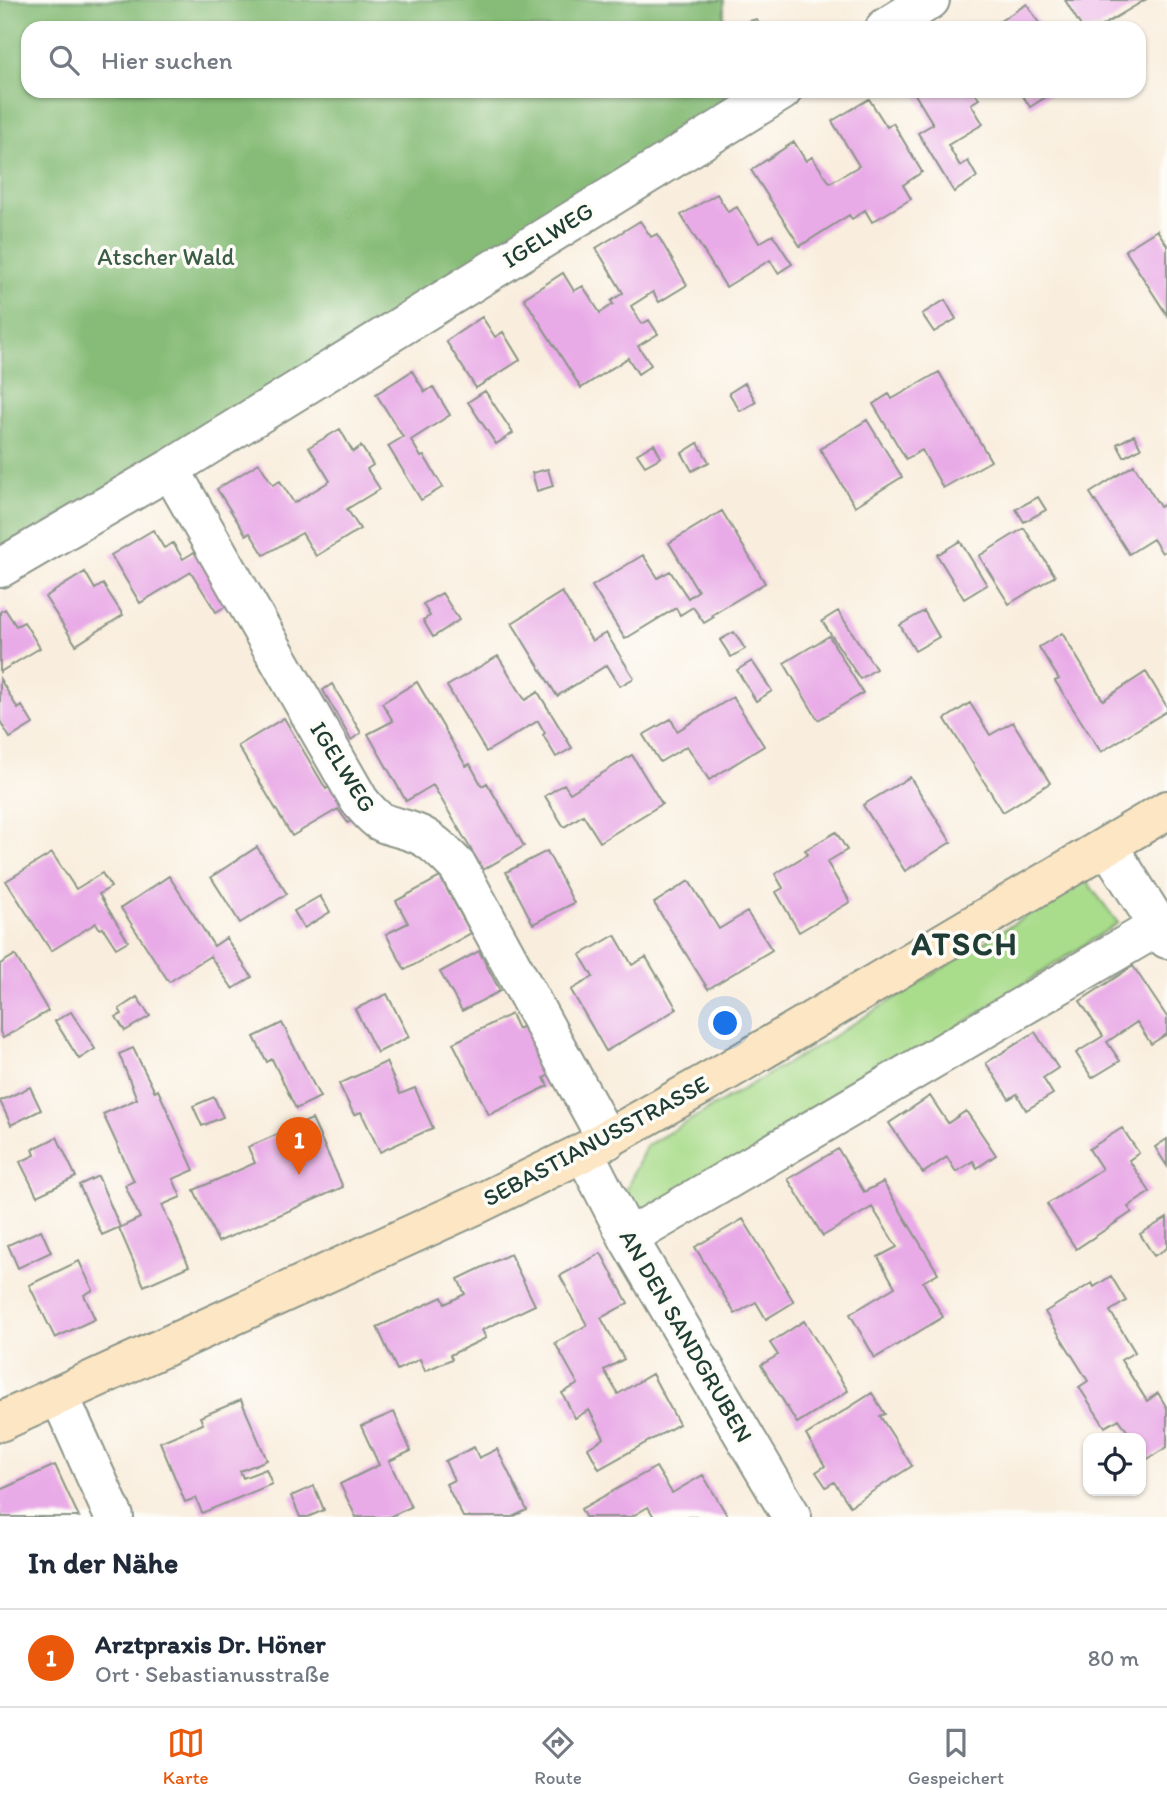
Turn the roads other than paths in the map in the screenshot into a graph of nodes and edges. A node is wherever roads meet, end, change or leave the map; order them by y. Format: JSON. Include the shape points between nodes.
{"nodes":[{"id":1,"x":930,"y":0,"type":"edge"},
{"id":2,"x":896,"y":21,"type":"edge"},
{"id":3,"x":771,"y":98,"type":"edge"},
{"id":4,"x":170,"y":468,"type":"junction"},
{"id":5,"x":0,"y":568,"type":"edge"},
{"id":6,"x":1167,"y":810,"type":"edge"},
{"id":7,"x":1108,"y":846,"type":"junction"},
{"id":8,"x":1163,"y":932,"type":"edge"},
{"id":9,"x":595,"y":1146,"type":"junction"},
{"id":10,"x":628,"y":1238,"type":"junction"},
{"id":11,"x":60,"y":1395,"type":"junction"},
{"id":12,"x":0,"y":1422,"type":"edge"},
{"id":13,"x":114,"y":1517,"type":"edge"},
{"id":14,"x":792,"y":1517,"type":"edge"}],
"edges":[{"from":1,"to":2,"type":"street"},
{"from":3,"to":4,"type":"street","name":"IGELWEG"},
{"from":4,"to":5,"type":"street","name":"IGELWEG"},
{"from":4,"to":9,"type":"street","name":"IGELWEG","via":[[359,800],[375,820],[416,833],[439,847],[458,867]]},
{"from":6,"to":7,"type":"main road","name":"SEBASTIANUSSTRASSE"},
{"from":7,"to":8,"type":"street"},
{"from":7,"to":9,"type":"main road","name":"SEBASTIANUSSTRASSE"},
{"from":8,"to":10,"type":"street"},
{"from":9,"to":10,"type":"street","name":"AN DEN SANDGRUBEN"},
{"from":9,"to":11,"type":"main road","name":"SEBASTIANUSSTRASSE"},
{"from":10,"to":14,"type":"street","name":"AN DEN SANDGRUBEN"},
{"from":11,"to":12,"type":"main road","name":"SEBASTIANUSSTRASSE"},
{"from":11,"to":13,"type":"street"}]}
